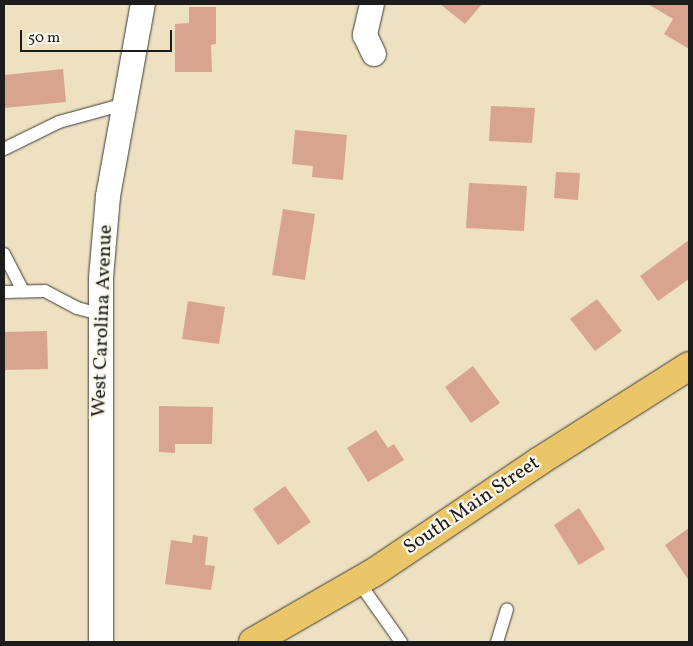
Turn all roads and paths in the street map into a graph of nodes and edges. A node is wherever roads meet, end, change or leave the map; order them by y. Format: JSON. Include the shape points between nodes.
{"nodes":[{"id":1,"x":143,"y":4,"type":"edge"},
{"id":2,"x":372,"y":4,"type":"edge"},
{"id":3,"x":374,"y":54,"type":"dead end"},
{"id":4,"x":125,"y":104,"type":"junction"},
{"id":5,"x":4,"y":149,"type":"edge"},
{"id":6,"x":4,"y":254,"type":"edge"},
{"id":7,"x":23,"y":291,"type":"junction"},
{"id":8,"x":4,"y":292,"type":"edge"},
{"id":9,"x":100,"y":314,"type":"junction"},
{"id":10,"x":689,"y":366,"type":"edge"},
{"id":11,"x":358,"y":581,"type":"junction"},
{"id":12,"x":508,"y":610,"type":"dead end"},
{"id":13,"x":101,"y":642,"type":"edge"},
{"id":14,"x":253,"y":642,"type":"edge"},
{"id":15,"x":401,"y":642,"type":"edge"},
{"id":16,"x":497,"y":642,"type":"edge"}],
"edges":[{"from":1,"to":4,"type":"street","name":"West Carolina Avenue"},
{"from":2,"to":3,"type":"street","via":[[365,34]]},
{"from":4,"to":5,"type":"lane","via":[[59,122]]},
{"from":4,"to":9,"type":"street","name":"West Carolina Avenue","via":[[108,196]]},
{"from":6,"to":7,"type":"lane"},
{"from":7,"to":8,"type":"lane"},
{"from":7,"to":9,"type":"lane","via":[[45,291],[77,308]]},
{"from":9,"to":13,"type":"street","name":"West Carolina Avenue"},
{"from":10,"to":11,"type":"main road","name":"South Main Street"},
{"from":11,"to":14,"type":"main road","name":"South Main Street"},
{"from":11,"to":15,"type":"lane"},
{"from":12,"to":16,"type":"lane"}]}
